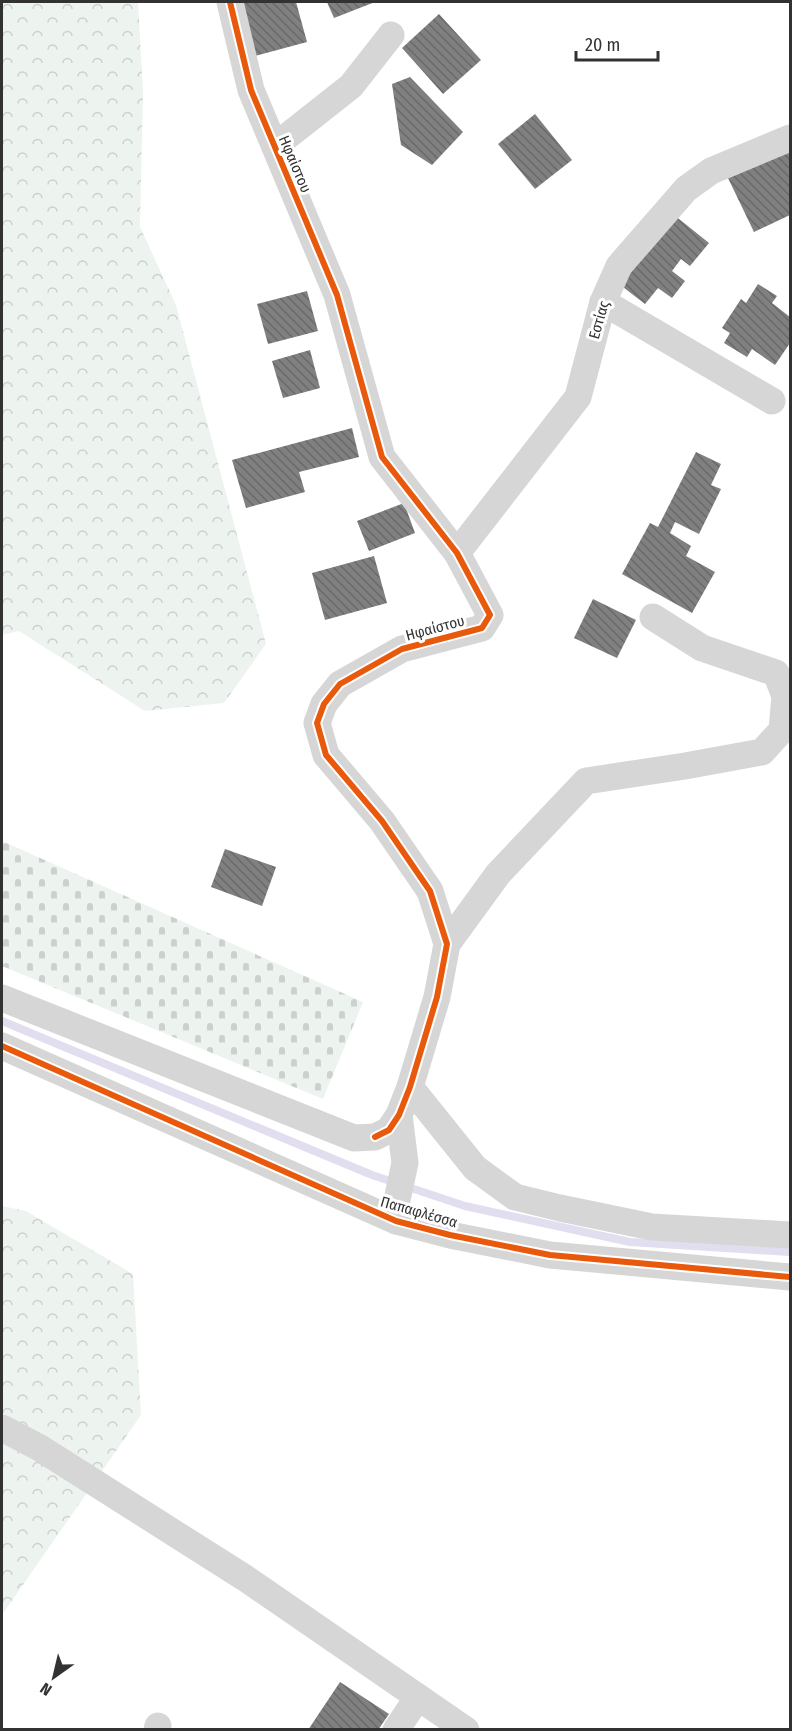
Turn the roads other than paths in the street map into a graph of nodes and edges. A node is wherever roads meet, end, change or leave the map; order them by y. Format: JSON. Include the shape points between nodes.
{"nodes":[{"id":1,"x":230,"y":2,"type":"edge"},
{"id":2,"x":391,"y":35,"type":"dead end"},
{"id":3,"x":790,"y":138,"type":"edge"},
{"id":4,"x":275,"y":146,"type":"junction"},
{"id":5,"x":603,"y":302,"type":"junction"},
{"id":6,"x":772,"y":401,"type":"dead end"},
{"id":7,"x":457,"y":553,"type":"junction"},
{"id":8,"x":653,"y":617,"type":"dead end"},
{"id":9,"x":447,"y":944,"type":"junction"},
{"id":10,"x":2,"y":998,"type":"edge"},
{"id":11,"x":2,"y":1046,"type":"edge"},
{"id":12,"x":410,"y":1087,"type":"junction"},
{"id":13,"x":399,"y":1115,"type":"junction"},
{"id":14,"x":396,"y":1211,"type":"junction"},
{"id":15,"x":790,"y":1235,"type":"edge"},
{"id":16,"x":790,"y":1277,"type":"edge"},
{"id":17,"x":2,"y":1428,"type":"edge"},
{"id":18,"x":418,"y":1697,"type":"junction"},
{"id":19,"x":396,"y":1730,"type":"edge"},
{"id":20,"x":466,"y":1730,"type":"edge"}],
"edges":[{"from":1,"to":4,"type":"street","name":"Ηφαίστου","via":[[251,90]]},
{"from":2,"to":4,"type":"street","via":[[351,86]]},
{"from":3,"to":5,"type":"street","name":"Εστίας","via":[[711,171],[686,189],[619,266]]},
{"from":4,"to":7,"type":"street","name":"Ηφαίστου","via":[[337,295],[382,457]]},
{"from":5,"to":6,"type":"street"},
{"from":5,"to":7,"type":"street","name":"Εστίας","via":[[578,397]]},
{"from":7,"to":9,"type":"street","name":"Ηφαίστου","via":[[490,615],[482,628],[402,649],[340,684],[324,704],[317,723],[326,755],[382,821],[430,891]]},
{"from":8,"to":9,"type":"street","via":[[702,648],[776,673],[785,696],[782,730],[762,752],[586,781],[498,874]]},
{"from":9,"to":12,"type":"street","name":"Ηφαίστου","via":[[437,997]]},
{"from":10,"to":13,"type":"street","name":"Ηφαίστου","via":[[354,1138],[375,1137],[389,1130]]},
{"from":11,"to":14,"type":"street","name":"Παπαφλέσσα"},
{"from":12,"to":13,"type":"street","name":"Ηφαίστου"},
{"from":12,"to":15,"type":"street","via":[[475,1168],[515,1197],[652,1227]]},
{"from":13,"to":14,"type":"street","name":"Ηφαίστου","via":[[405,1163]]},
{"from":14,"to":16,"type":"street","name":"Παπαφλέσσα","via":[[450,1235],[550,1255]]},
{"from":17,"to":18,"type":"street","via":[[245,1578]]},
{"from":18,"to":19,"type":"street"},
{"from":18,"to":20,"type":"street"}]}
